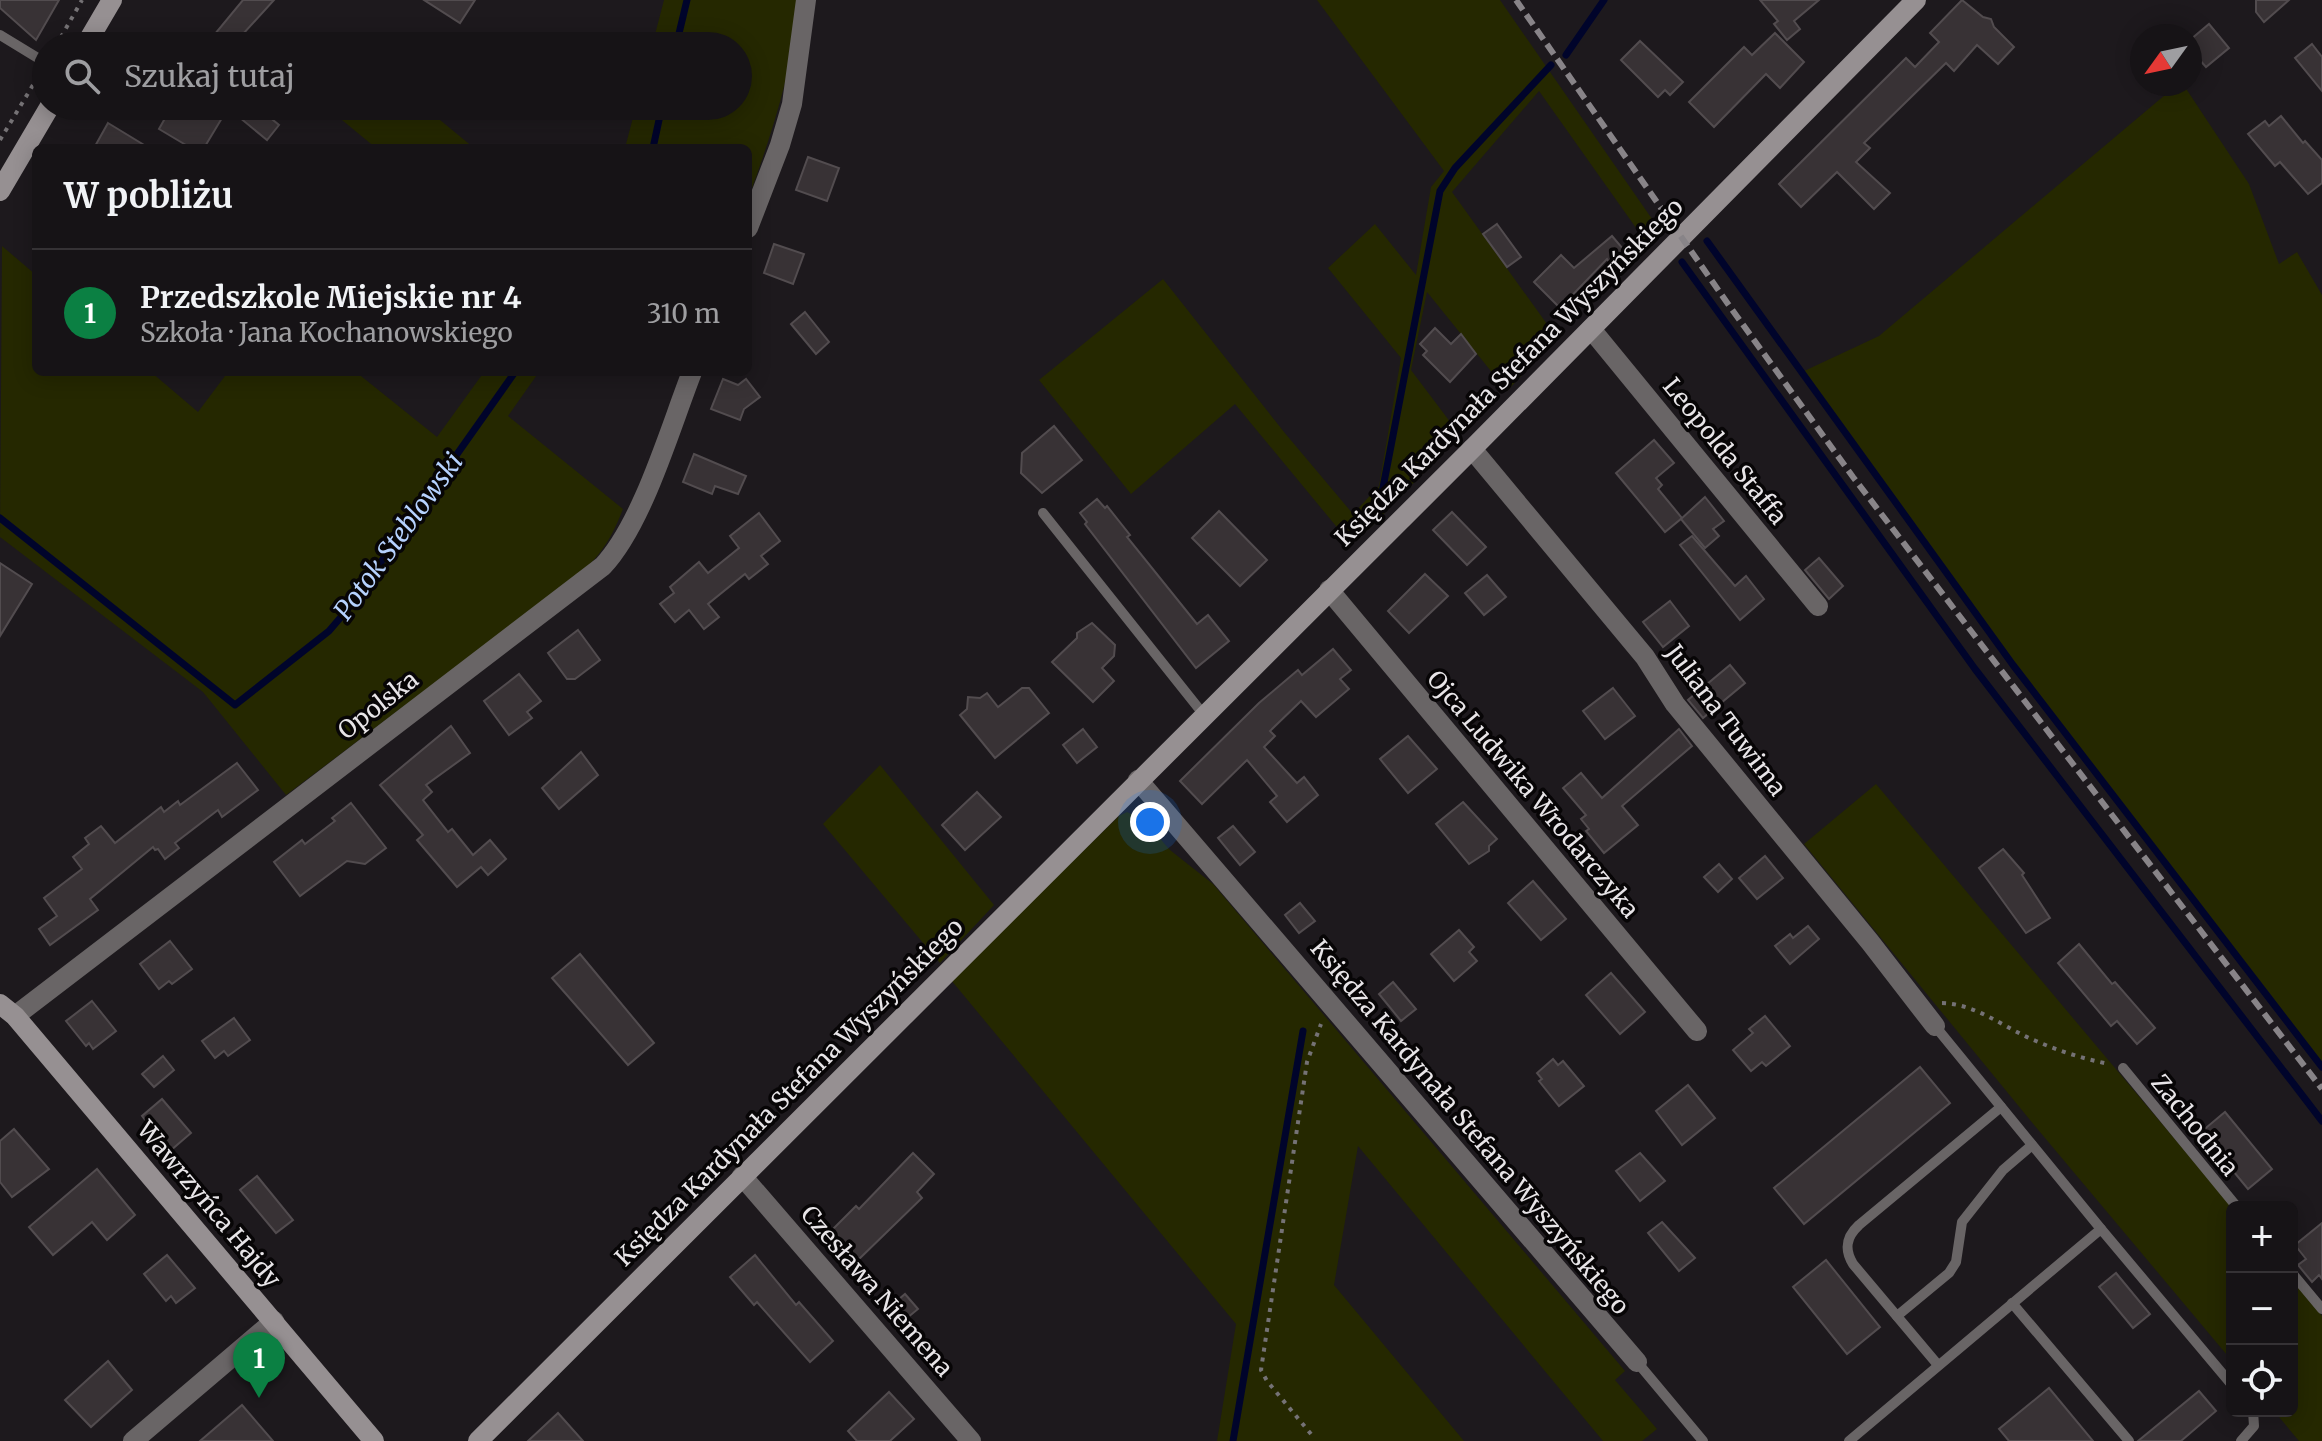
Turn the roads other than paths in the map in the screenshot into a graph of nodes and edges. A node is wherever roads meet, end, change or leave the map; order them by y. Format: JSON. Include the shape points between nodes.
{"nodes":[{"id":1,"x":112,"y":0,"type":"edge"},
{"id":2,"x":806,"y":0,"type":"edge"},
{"id":3,"x":1916,"y":0,"type":"edge"},
{"id":4,"x":93,"y":32,"type":"edge"},
{"id":5,"x":0,"y":35,"type":"edge"},
{"id":6,"x":32,"y":54,"type":"edge"},
{"id":7,"x":42,"y":120,"type":"edge"},
{"id":8,"x":0,"y":191,"type":"edge"},
{"id":9,"x":752,"y":218,"type":"edge"},
{"id":10,"x":1591,"y":329,"type":"junction"},
{"id":11,"x":690,"y":376,"type":"edge"},
{"id":12,"x":1472,"y":449,"type":"junction"},
{"id":13,"x":1043,"y":513,"type":"dead end"},
{"id":14,"x":1329,"y":590,"type":"junction"},
{"id":15,"x":1818,"y":606,"type":"dead end"},
{"id":16,"x":1204,"y":715,"type":"junction"},
{"id":17,"x":1138,"y":780,"type":"junction"},
{"id":18,"x":8,"y":1010,"type":"edge"},
{"id":19,"x":1930,"y":1020,"type":"joint"},
{"id":20,"x":1697,"y":1031,"type":"dead end"},
{"id":21,"x":2123,"y":1068,"type":"road end"},
{"id":22,"x":2001,"y":1107,"type":"junction"},
{"id":23,"x":2032,"y":1145,"type":"junction"},
{"id":24,"x":742,"y":1176,"type":"junction"},
{"id":25,"x":2232,"y":1201,"type":"edge"},
{"id":26,"x":2101,"y":1229,"type":"junction"},
{"id":27,"x":2298,"y":1280,"type":"edge"},
{"id":28,"x":2012,"y":1303,"type":"junction"},
{"id":29,"x":2322,"y":1309,"type":"edge"},
{"id":30,"x":1897,"y":1316,"type":"junction"},
{"id":31,"x":274,"y":1321,"type":"junction"},
{"id":32,"x":1637,"y":1362,"type":"joint"},
{"id":33,"x":1938,"y":1365,"type":"junction"},
{"id":34,"x":2226,"y":1378,"type":"edge"},
{"id":35,"x":2253,"y":1417,"type":"edge"},
{"id":36,"x":133,"y":1441,"type":"edge"},
{"id":37,"x":374,"y":1441,"type":"edge"},
{"id":38,"x":478,"y":1441,"type":"edge"},
{"id":39,"x":971,"y":1441,"type":"edge"},
{"id":40,"x":1703,"y":1441,"type":"edge"},
{"id":41,"x":1849,"y":1441,"type":"edge"},
{"id":42,"x":2129,"y":1441,"type":"edge"},
{"id":43,"x":2241,"y":1441,"type":"edge"}],
"edges":[{"from":1,"to":4,"type":"street"},
{"from":2,"to":9,"type":"street","via":[[792,104]]},
{"from":3,"to":10,"type":"street","name":"Księdza Kardynała Stefana Wyszyńskiego"},
{"from":5,"to":6,"type":"lane"},
{"from":7,"to":8,"type":"street"},
{"from":10,"to":12,"type":"street","name":"Księdza Kardynała Stefana Wyszyńskiego"},
{"from":10,"to":15,"type":"street","name":"Leopolda Staffa"},
{"from":11,"to":18,"type":"street","name":"Opolska","via":[[637,512],[603,566]]},
{"from":12,"to":14,"type":"street","name":"Księdza Kardynała Stefana Wyszyńskiego"},
{"from":12,"to":19,"type":"street","name":"Juliana Tuwima","via":[[1645,657],[1675,704]]},
{"from":13,"to":16,"type":"lane"},
{"from":14,"to":16,"type":"street","name":"Księdza Kardynała Stefana Wyszyńskiego"},
{"from":14,"to":20,"type":"street","name":"Ojca Ludwika Wrodarczyka"},
{"from":16,"to":17,"type":"street","name":"Księdza Kardynała Stefana Wyszyńskiego"},
{"from":17,"to":24,"type":"street","name":"Księdza Kardynała Stefana Wyszyńskiego"},
{"from":17,"to":32,"type":"street","name":"Księdza Kardynała Stefana Wyszyńskiego"},
{"from":18,"to":31,"type":"street","name":"Wawrzyńca Hajdy"},
{"from":19,"to":22,"type":"lane"},
{"from":21,"to":25,"type":"lane","name":"Zachodnia"},
{"from":22,"to":23,"type":"lane"},
{"from":22,"to":30,"type":"lane","via":[[1848,1239],[1853,1264]]},
{"from":23,"to":26,"type":"lane"},
{"from":23,"to":30,"type":"lane","via":[[2003,1170],[1962,1222],[1956,1262],[1949,1273]]},
{"from":24,"to":38,"type":"street","name":"Księdza Kardynała Stefana Wyszyńskiego"},
{"from":24,"to":39,"type":"street","name":"Czesława Niemena"},
{"from":26,"to":28,"type":"lane"},
{"from":26,"to":34,"type":"lane"},
{"from":27,"to":29,"type":"lane"},
{"from":28,"to":33,"type":"lane"},
{"from":28,"to":42,"type":"lane"},
{"from":30,"to":33,"type":"lane"},
{"from":31,"to":36,"type":"street"},
{"from":31,"to":37,"type":"street","name":"Wawrzyńca Hajdy"},
{"from":32,"to":40,"type":"lane"},
{"from":33,"to":41,"type":"lane"},
{"from":35,"to":43,"type":"lane","via":[[2254,1426]]}]}
